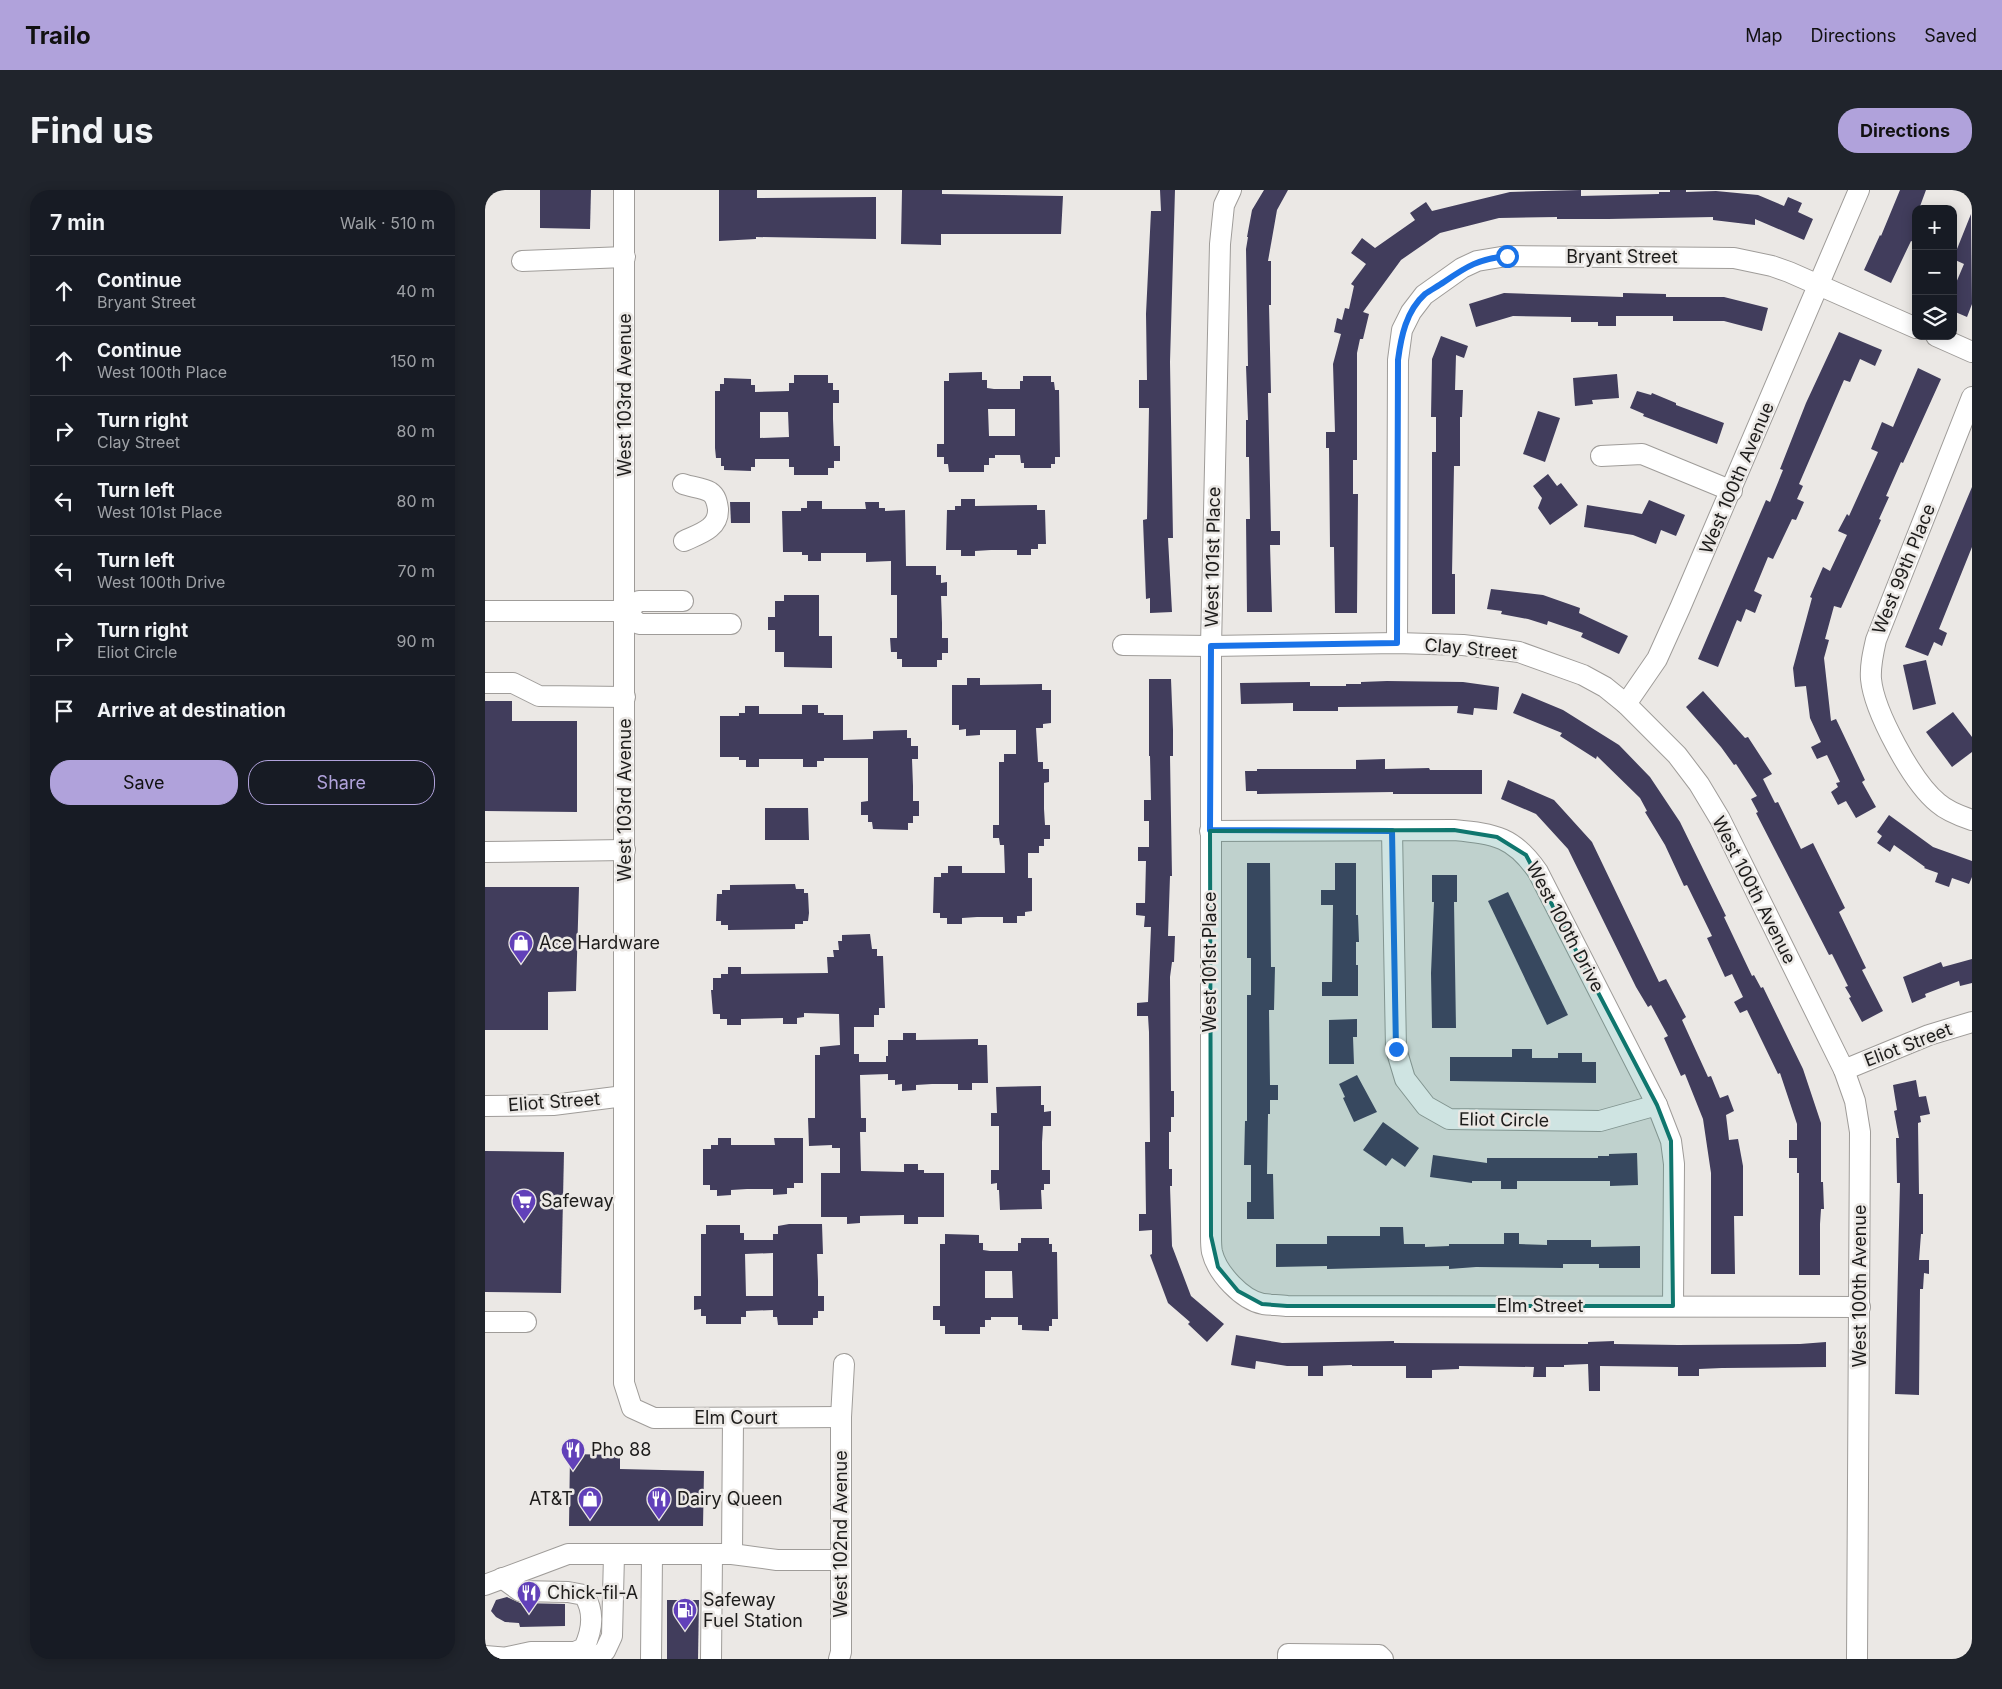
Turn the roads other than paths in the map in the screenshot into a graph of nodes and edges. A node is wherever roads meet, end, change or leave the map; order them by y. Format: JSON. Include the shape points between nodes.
{"nodes":[{"id":1,"x":624,"y":190,"type":"edge"},
{"id":2,"x":1231,"y":190,"type":"edge"},
{"id":3,"x":1859,"y":190,"type":"edge"},
{"id":4,"x":625,"y":257,"type":"junction"},
{"id":5,"x":522,"y":261,"type":"dead end"},
{"id":6,"x":1822,"y":287,"type":"junction"},
{"id":7,"x":1912,"y":326,"type":"edge"},
{"id":8,"x":1945,"y":340,"type":"edge"},
{"id":9,"x":1972,"y":352,"type":"edge"},
{"id":10,"x":1972,"y":397,"type":"edge"},
{"id":11,"x":1601,"y":456,"type":"dead end"},
{"id":12,"x":683,"y":484,"type":"dead end"},
{"id":13,"x":1732,"y":491,"type":"junction"},
{"id":14,"x":684,"y":541,"type":"dead end"},
{"id":15,"x":683,"y":600,"type":"dead end"},
{"id":16,"x":485,"y":611,"type":"edge"},
{"id":17,"x":625,"y":611,"type":"junction"},
{"id":18,"x":731,"y":624,"type":"dead end"},
{"id":19,"x":1397,"y":643,"type":"junction"},
{"id":20,"x":1123,"y":645,"type":"dead end"},
{"id":21,"x":1211,"y":646,"type":"junction"},
{"id":22,"x":485,"y":682,"type":"edge"},
{"id":23,"x":625,"y":697,"type":"junction"},
{"id":24,"x":1626,"y":704,"type":"junction"},
{"id":25,"x":1972,"y":820,"type":"edge"},
{"id":26,"x":1210,"y":830,"type":"junction"},
{"id":27,"x":1392,"y":831,"type":"junction"},
{"id":28,"x":625,"y":850,"type":"junction"},
{"id":29,"x":485,"y":852,"type":"edge"},
{"id":30,"x":1972,"y":1022,"type":"edge"},
{"id":31,"x":1844,"y":1070,"type":"junction"},
{"id":32,"x":624,"y":1096,"type":"junction"},
{"id":33,"x":1657,"y":1105,"type":"junction"},
{"id":34,"x":485,"y":1106,"type":"edge"},
{"id":35,"x":1229,"y":1280,"type":"joint"},
{"id":36,"x":1673,"y":1306,"type":"junction"},
{"id":37,"x":1860,"y":1307,"type":"junction"},
{"id":38,"x":485,"y":1322,"type":"edge"},
{"id":39,"x":526,"y":1322,"type":"dead end"},
{"id":40,"x":844,"y":1364,"type":"dead end"},
{"id":41,"x":632,"y":1408,"type":"joint"},
{"id":42,"x":841,"y":1417,"type":"junction"},
{"id":43,"x":733,"y":1418,"type":"junction"},
{"id":44,"x":614,"y":1554,"type":"junction"},
{"id":45,"x":732,"y":1554,"type":"junction"},
{"id":46,"x":652,"y":1555,"type":"junction"},
{"id":47,"x":712,"y":1555,"type":"junction"},
{"id":48,"x":841,"y":1560,"type":"junction"},
{"id":49,"x":494,"y":1582,"type":"edge"},
{"id":50,"x":485,"y":1656,"type":"edge"},
{"id":51,"x":841,"y":1656,"type":"edge"},
{"id":52,"x":514,"y":1658,"type":"edge"},
{"id":53,"x":593,"y":1659,"type":"edge"},
{"id":54,"x":651,"y":1659,"type":"edge"},
{"id":55,"x":711,"y":1659,"type":"edge"},
{"id":56,"x":1288,"y":1659,"type":"edge"},
{"id":57,"x":1383,"y":1659,"type":"edge"},
{"id":58,"x":1857,"y":1659,"type":"edge"}],
"edges":[{"from":1,"to":4,"type":"street","name":"West 103rd Avenue"},
{"from":2,"to":21,"type":"street","name":"West 101st Place","via":[[1224,205],[1220,244]]},
{"from":3,"to":6,"type":"street","name":"West 100th Avenue"},
{"from":4,"to":5,"type":"street"},
{"from":4,"to":17,"type":"street","name":"West 103rd Avenue"},
{"from":6,"to":7,"type":"street","name":"Bryant Street"},
{"from":6,"to":13,"type":"street","name":"West 100th Avenue"},
{"from":6,"to":19,"type":"street","name":"Bryant Street","via":[[1772,266],[1734,258],[1507,256],[1487,258],[1462,268],[1424,295],[1403,330],[1398,360]]},
{"from":8,"to":9,"type":"street"},
{"from":10,"to":25,"type":"street","name":"West 99th Place","via":[[1876,640],[1871,669],[1873,691],[1896,743],[1921,785],[1938,803]]},
{"from":11,"to":13,"type":"street","via":[[1642,454]]},
{"from":12,"to":14,"type":"street","via":[[710,492],[717,501],[718,514],[714,525]]},
{"from":13,"to":24,"type":"street","name":"West 100th Avenue","via":[[1657,659]]},
{"from":15,"to":17,"type":"street","via":[[639,600]]},
{"from":16,"to":17,"type":"street"},
{"from":17,"to":18,"type":"street","via":[[639,624]]},
{"from":17,"to":23,"type":"street","name":"West 103rd Avenue"},
{"from":19,"to":21,"type":"street","name":"Clay Street"},
{"from":19,"to":24,"type":"street","name":"Clay Street","via":[[1463,645],[1519,652],[1583,675],[1605,686]]},
{"from":20,"to":21,"type":"street","name":"Clay Street"},
{"from":21,"to":26,"type":"street","name":"West 101st Place"},
{"from":22,"to":23,"type":"street","via":[[513,682],[539,696]]},
{"from":23,"to":28,"type":"street","name":"West 103rd Avenue"},
{"from":24,"to":31,"type":"street","name":"West 100th Avenue","via":[[1677,755],[1720,819]]},
{"from":26,"to":27,"type":"street","name":"West 100th Drive"},
{"from":26,"to":35,"type":"street","name":"West 101st Place","via":[[1211,1236],[1218,1266]]},
{"from":27,"to":33,"type":"street","name":"West 100th Drive","via":[[1475,832],[1513,844],[1526,855],[1538,872]]},
{"from":27,"to":33,"type":"street","name":"Eliot Circle","via":[[1396,1049],[1405,1079],[1426,1106],[1449,1119],[1600,1121]]},
{"from":28,"to":29,"type":"street"},
{"from":28,"to":32,"type":"street","name":"West 103rd Avenue"},
{"from":30,"to":31,"type":"street","name":"Eliot Street","via":[[1929,1035]]},
{"from":31,"to":37,"type":"street","name":"West 100th Avenue","via":[[1855,1101],[1860,1132]]},
{"from":32,"to":34,"type":"street","name":"Eliot Street","via":[[553,1105]]},
{"from":32,"to":41,"type":"street","name":"West 103rd Avenue","via":[[624,1383]]},
{"from":33,"to":36,"type":"street","name":"West 100th Drive","via":[[1671,1141],[1674,1164]]},
{"from":35,"to":36,"type":"street","name":"Elm Street","via":[[1238,1292],[1250,1299],[1262,1304],[1287,1306]]},
{"from":36,"to":37,"type":"street","name":"Elm Street"},
{"from":37,"to":58,"type":"street","name":"West 100th Avenue"},
{"from":38,"to":39,"type":"street"},
{"from":40,"to":42,"type":"street","name":"West 102nd Avenue"},
{"from":41,"to":43,"type":"street","name":"Elm Court","via":[[655,1418]]},
{"from":42,"to":43,"type":"street","name":"Elm Court"},
{"from":42,"to":48,"type":"street","name":"West 102nd Avenue"},
{"from":43,"to":45,"type":"street"},
{"from":44,"to":46,"type":"street"},
{"from":44,"to":49,"type":"street","via":[[568,1554]]},
{"from":44,"to":53,"type":"street","via":[[612,1636],[605,1651]]},
{"from":45,"to":47,"type":"street"},
{"from":45,"to":48,"type":"street","via":[[777,1560]]},
{"from":46,"to":47,"type":"street"},
{"from":46,"to":54,"type":"street"},
{"from":47,"to":55,"type":"street"},
{"from":48,"to":51,"type":"street","name":"West 102nd Avenue"},
{"from":49,"to":52,"type":"street","via":[[520,1591],[584,1595],[590,1604],[591,1632],[584,1648],[575,1652],[531,1652]]},
{"from":50,"to":52,"type":"street"},
{"from":56,"to":57,"type":"street","via":[[1288,1654],[1379,1655]]}]}
